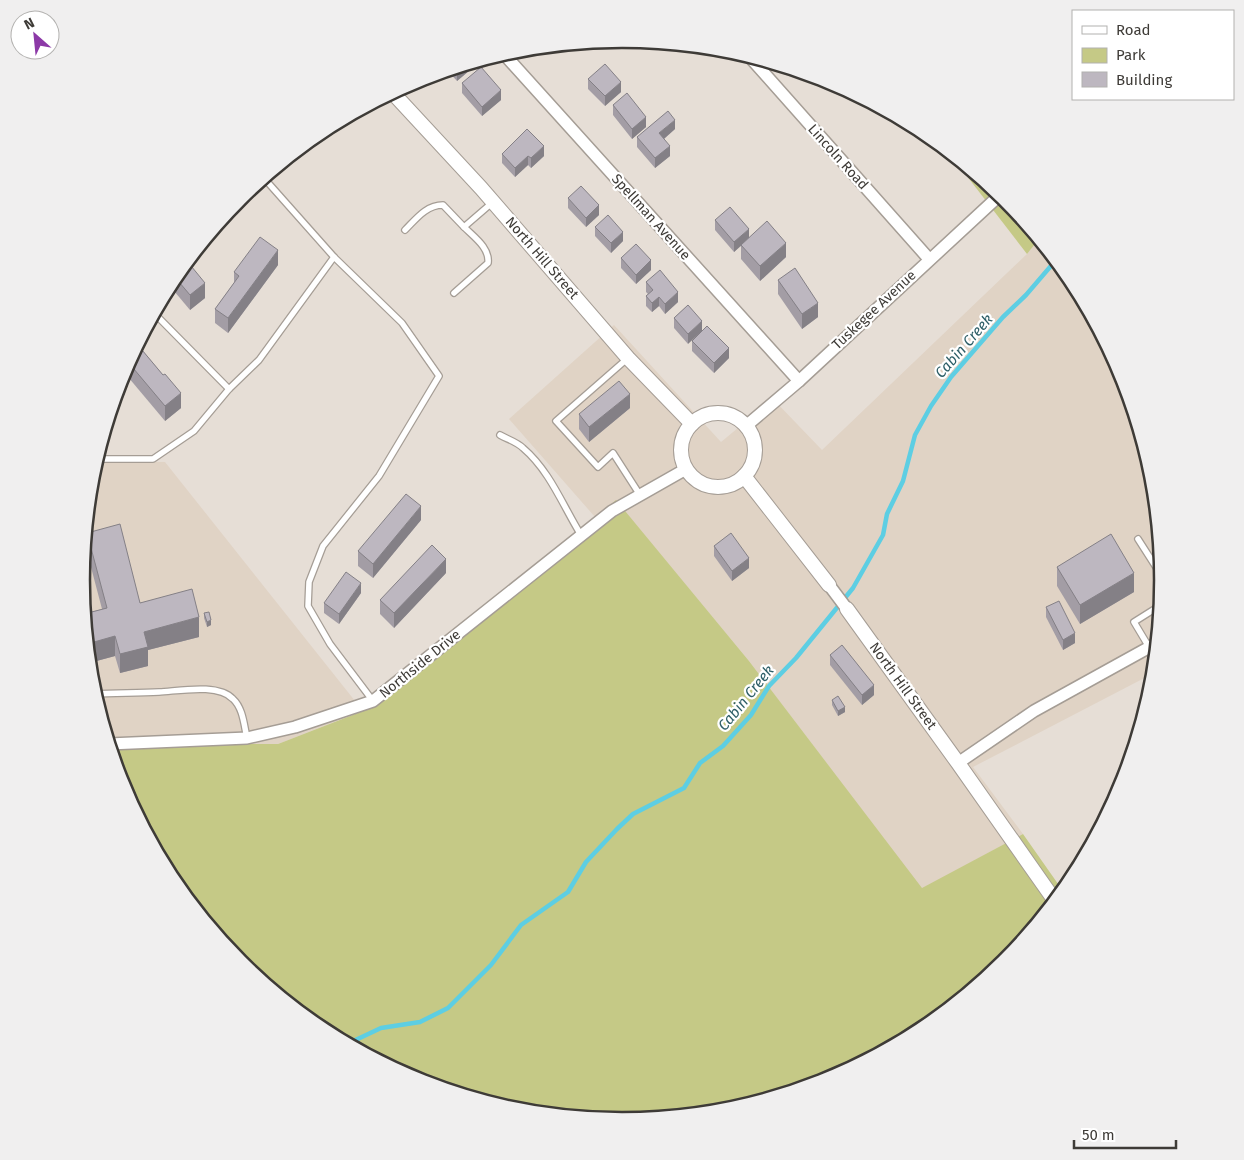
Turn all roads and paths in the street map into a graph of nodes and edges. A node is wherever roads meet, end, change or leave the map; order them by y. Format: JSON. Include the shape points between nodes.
{"nodes":[{"id":1,"x":509,"y":60,"type":"edge"},
{"id":2,"x":757,"y":65,"type":"edge"},
{"id":3,"x":397,"y":97,"type":"edge"},
{"id":4,"x":269,"y":182,"type":"edge"},
{"id":5,"x":995,"y":199,"type":"edge"},
{"id":6,"x":493,"y":202,"type":"junction"},
{"id":7,"x":464,"y":226,"type":"junction"},
{"id":8,"x":405,"y":230,"type":"dead end"},
{"id":9,"x":334,"y":257,"type":"junction"},
{"id":10,"x":929,"y":259,"type":"junction"},
{"id":11,"x":454,"y":293,"type":"dead end"},
{"id":12,"x":159,"y":318,"type":"edge"},
{"id":13,"x":628,"y":358,"type":"junction"},
{"id":14,"x":798,"y":381,"type":"junction"},
{"id":15,"x":228,"y":389,"type":"junction"},
{"id":16,"x":692,"y":424,"type":"junction"},
{"id":17,"x":746,"y":426,"type":"junction"},
{"id":18,"x":500,"y":435,"type":"dead end"},
{"id":19,"x":104,"y":459,"type":"edge"},
{"id":20,"x":686,"y":469,"type":"junction"},
{"id":21,"x":744,"y":476,"type":"junction"},
{"id":22,"x":640,"y":495,"type":"junction"},
{"id":23,"x":582,"y":535,"type":"junction"},
{"id":24,"x":1138,"y":539,"type":"dead end"},
{"id":25,"x":1154,"y":563,"type":"edge"},
{"id":26,"x":829,"y":585,"type":"joint"},
{"id":27,"x":847,"y":609,"type":"joint"},
{"id":28,"x":1153,"y":610,"type":"edge"},
{"id":29,"x":1151,"y":642,"type":"edge"},
{"id":30,"x":1150,"y":647,"type":"edge"},
{"id":31,"x":102,"y":694,"type":"edge"},
{"id":32,"x":373,"y":702,"type":"junction"},
{"id":33,"x":247,"y":738,"type":"junction"},
{"id":34,"x":116,"y":744,"type":"edge"},
{"id":35,"x":958,"y":763,"type":"junction"},
{"id":36,"x":1051,"y":895,"type":"edge"}],
"edges":[{"from":1,"to":14,"type":"street","name":"Spellman Avenue"},
{"from":2,"to":10,"type":"street","name":"Lincoln Road"},
{"from":3,"to":6,"type":"street","name":"North Hill Street"},
{"from":4,"to":9,"type":"lane"},
{"from":5,"to":10,"type":"street","name":"Tuskegee Avenue"},
{"from":6,"to":7,"type":"lane"},
{"from":6,"to":13,"type":"street","name":"North Hill Street"},
{"from":7,"to":8,"type":"lane","via":[[443,205],[436,205]]},
{"from":7,"to":11,"type":"lane","via":[[487,250],[489,257],[488,263]]},
{"from":9,"to":15,"type":"lane","via":[[259,360]]},
{"from":9,"to":32,"type":"lane","via":[[402,323],[439,376],[379,476],[323,546],[309,582],[308,606],[330,644]]},
{"from":10,"to":14,"type":"street","name":"Tuskegee Avenue"},
{"from":12,"to":15,"type":"lane"},
{"from":13,"to":16,"type":"street","name":"North Hill Street"},
{"from":13,"to":22,"type":"lane","via":[[556,422],[598,467],[613,453]]},
{"from":14,"to":17,"type":"street","name":"Tuskegee Avenue"},
{"from":15,"to":19,"type":"lane","via":[[194,431],[153,459]]},
{"from":16,"to":17,"type":"street","via":[[713,413],[737,418]]},
{"from":16,"to":20,"type":"street","via":[[681,446]]},
{"from":17,"to":21,"type":"street","via":[[754,440],[755,457]]},
{"from":18,"to":23,"type":"lane","via":[[523,447],[546,473]]},
{"from":20,"to":21,"type":"street","via":[[693,478],[714,487],[725,486]]},
{"from":20,"to":22,"type":"street","name":"Northside Drive"},
{"from":21,"to":26,"type":"street","name":"North Hill Street"},
{"from":22,"to":23,"type":"street","name":"Northside Drive"},
{"from":23,"to":32,"type":"street","name":"Northside Drive"},
{"from":24,"to":25,"type":"lane"},
{"from":26,"to":27,"type":"street","name":"North Hill Street"},
{"from":27,"to":35,"type":"street","name":"North Hill Street"},
{"from":28,"to":29,"type":"lane","via":[[1134,622]]},
{"from":30,"to":35,"type":"street","via":[[1034,712]]},
{"from":31,"to":33,"type":"lane","via":[[194,689],[222,692],[239,706]]},
{"from":32,"to":33,"type":"street","name":"Northside Drive","via":[[295,727]]},
{"from":33,"to":34,"type":"street","name":"Northside Drive"},
{"from":35,"to":36,"type":"street","name":"North Hill Street"}]}
